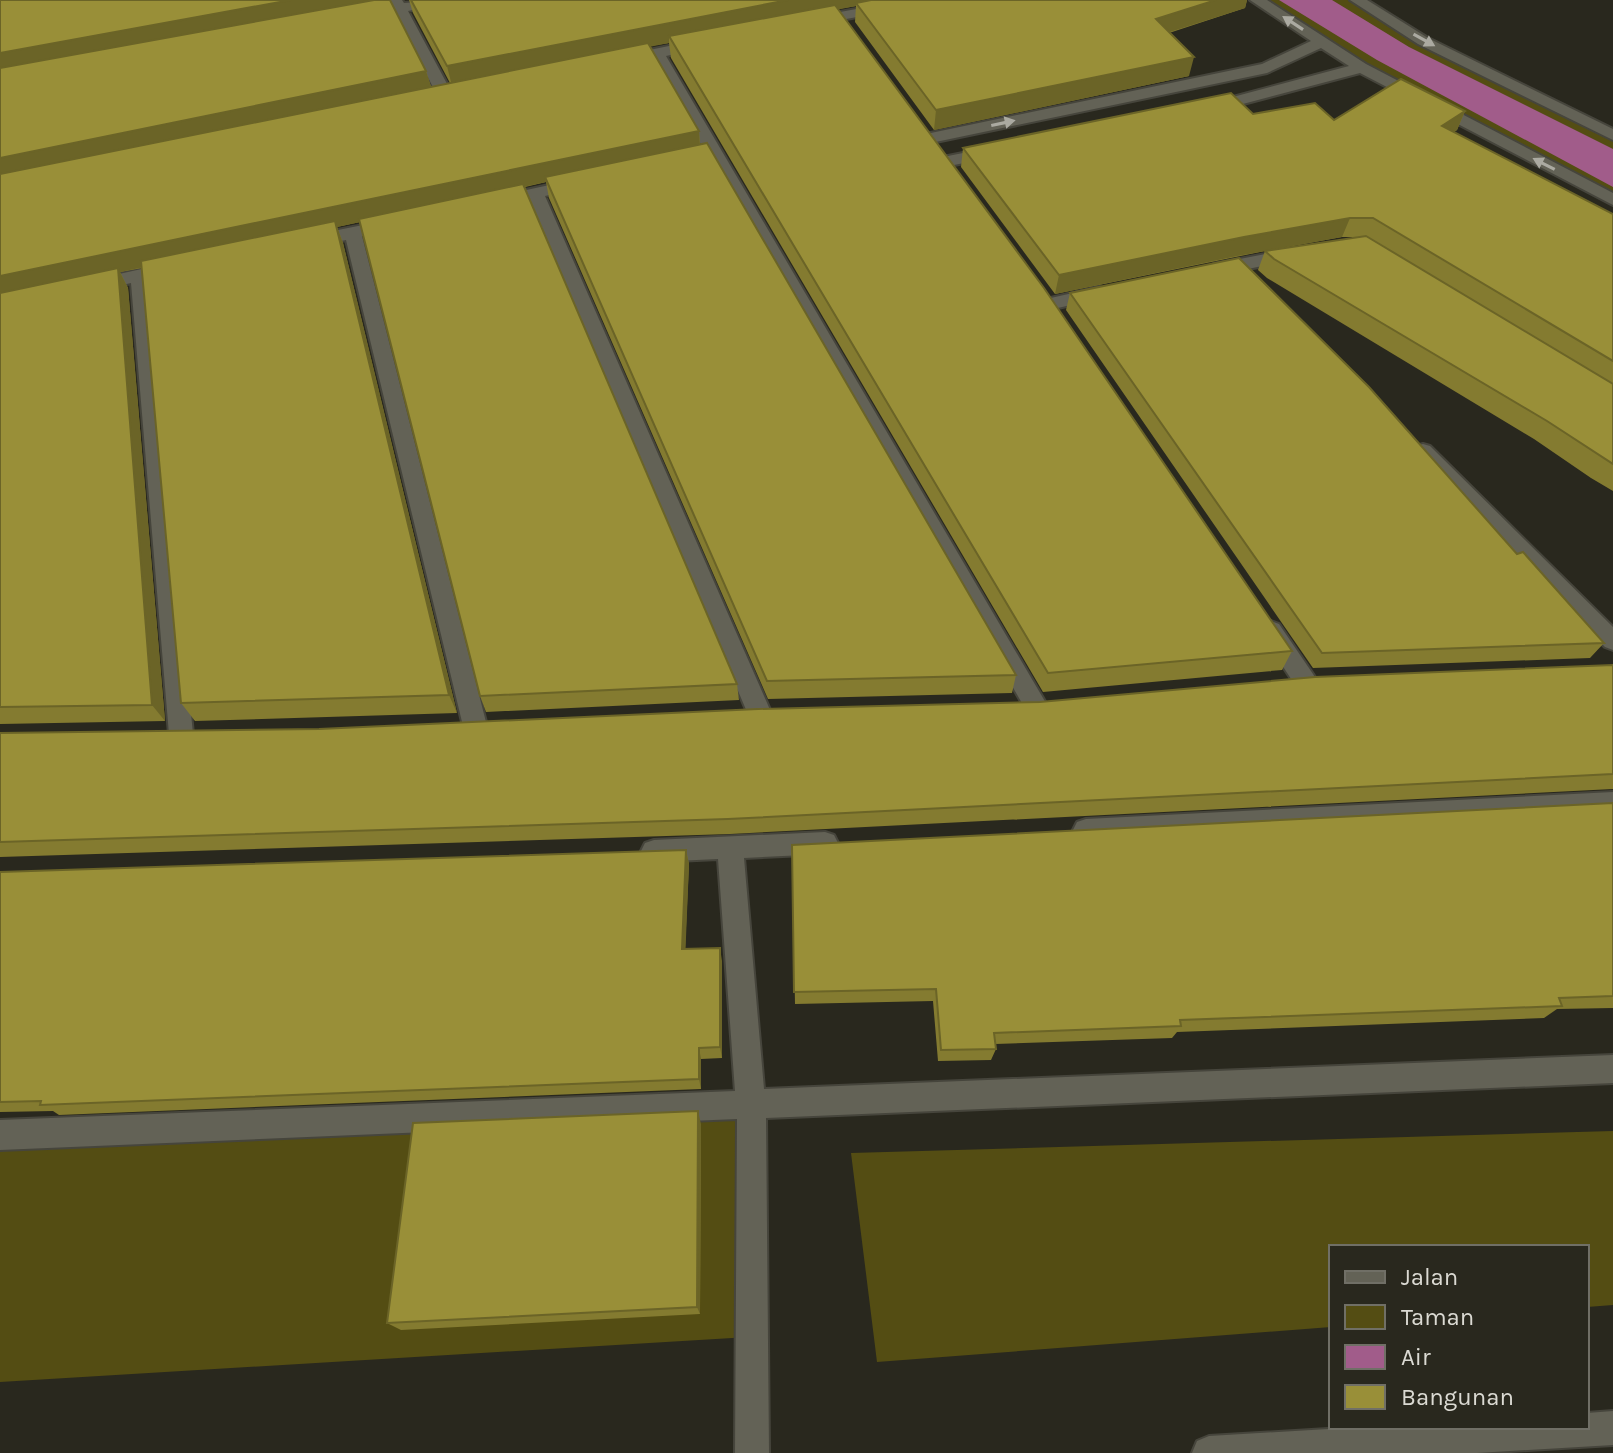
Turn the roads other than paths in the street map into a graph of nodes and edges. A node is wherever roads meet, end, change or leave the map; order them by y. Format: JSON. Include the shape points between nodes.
{"nodes":[{"id":1,"x":442,"y":0,"type":"edge"},
{"id":2,"x":929,"y":0,"type":"edge"},
{"id":3,"x":1257,"y":0,"type":"edge"},
{"id":4,"x":1357,"y":0,"type":"edge"},
{"id":5,"x":396,"y":4,"type":"edge"},
{"id":6,"x":351,"y":17,"type":"edge"},
{"id":7,"x":793,"y":26,"type":"edge"},
{"id":8,"x":717,"y":41,"type":"edge"},
{"id":9,"x":1322,"y":42,"type":"junction"},
{"id":10,"x":656,"y":53,"type":"junction"},
{"id":11,"x":610,"y":62,"type":"edge"},
{"id":12,"x":1361,"y":67,"type":"junction"},
{"id":13,"x":445,"y":95,"type":"edge"},
{"id":14,"x":1193,"y":111,"type":"edge"},
{"id":15,"x":1613,"y":135,"type":"edge"},
{"id":16,"x":1007,"y":149,"type":"edge"},
{"id":17,"x":595,"y":180,"type":"edge"},
{"id":18,"x":535,"y":193,"type":"junction"},
{"id":19,"x":1613,"y":200,"type":"edge"},
{"id":20,"x":474,"y":206,"type":"edge"},
{"id":21,"x":413,"y":220,"type":"edge"},
{"id":22,"x":353,"y":234,"type":"junction"},
{"id":23,"x":291,"y":245,"type":"edge"},
{"id":24,"x":1313,"y":251,"type":"edge"},
{"id":25,"x":1238,"y":265,"type":"junction"},
{"id":26,"x":185,"y":266,"type":"edge"},
{"id":27,"x":1194,"y":274,"type":"edge"},
{"id":28,"x":139,"y":275,"type":"junction"},
{"id":29,"x":1260,"y":287,"type":"edge"},
{"id":30,"x":77,"y":289,"type":"edge"},
{"id":31,"x":1121,"y":289,"type":"edge"},
{"id":32,"x":1048,"y":304,"type":"edge"},
{"id":33,"x":1403,"y":431,"type":"edge"},
{"id":34,"x":1261,"y":616,"type":"edge"},
{"id":35,"x":1613,"y":641,"type":"edge"},
{"id":36,"x":1336,"y":680,"type":"edge"},
{"id":37,"x":1305,"y":681,"type":"junction"},
{"id":38,"x":1273,"y":684,"type":"edge"},
{"id":39,"x":1005,"y":706,"type":"edge"},
{"id":40,"x":790,"y":711,"type":"edge"},
{"id":41,"x":759,"y":712,"type":"junction"},
{"id":42,"x":727,"y":714,"type":"edge"},
{"id":43,"x":446,"y":727,"type":"edge"},
{"id":44,"x":210,"y":733,"type":"edge"},
{"id":45,"x":151,"y":734,"type":"edge"},
{"id":46,"x":181,"y":734,"type":"junction"},
{"id":47,"x":1613,"y":803,"type":"edge"},
{"id":48,"x":1061,"y":831,"type":"edge"},
{"id":49,"x":856,"y":842,"type":"edge"},
{"id":50,"x":730,"y":848,"type":"junction"},
{"id":51,"x":634,"y":852,"type":"edge"},
{"id":52,"x":1613,"y":1069,"type":"edge"},
{"id":53,"x":751,"y":1106,"type":"junction"},
{"id":54,"x":0,"y":1135,"type":"edge"},
{"id":55,"x":1613,"y":1428,"type":"edge"},
{"id":56,"x":752,"y":1453,"type":"edge"},
{"id":57,"x":1209,"y":1453,"type":"edge"}],
"edges":[{"from":1,"to":5,"type":"street"},
{"from":2,"to":7,"type":"street","via":[[843,22]]},
{"from":9,"to":3,"type":"street","one_way":true},
{"from":4,"to":15,"type":"street","one_way":true,"via":[[1423,41]]},
{"from":5,"to":6,"type":"street"},
{"from":5,"to":13,"type":"street"},
{"from":8,"to":10,"type":"street"},
{"from":9,"to":12,"type":"street"},
{"from":16,"to":9,"type":"street","one_way":true,"via":[[949,169],[922,133],[1267,68]]},
{"from":10,"to":11,"type":"street"},
{"from":10,"to":39,"type":"street","via":[[708,156],[1043,704]]},
{"from":12,"to":14,"type":"street"},
{"from":19,"to":12,"type":"street","one_way":true},
{"from":17,"to":18,"type":"street"},
{"from":18,"to":20,"type":"street"},
{"from":18,"to":41,"type":"street"},
{"from":21,"to":22,"type":"street"},
{"from":22,"to":23,"type":"street"},
{"from":22,"to":43,"type":"street","via":[[483,725]]},
{"from":24,"to":25,"type":"street"},
{"from":25,"to":27,"type":"street"},
{"from":25,"to":29,"type":"street"},
{"from":26,"to":28,"type":"street"},
{"from":28,"to":30,"type":"street"},
{"from":28,"to":46,"type":"street"},
{"from":31,"to":32,"type":"street"},
{"from":33,"to":35,"type":"street"},
{"from":34,"to":37,"type":"street"},
{"from":36,"to":37,"type":"street"},
{"from":37,"to":38,"type":"street"},
{"from":40,"to":41,"type":"street"},
{"from":41,"to":42,"type":"street"},
{"from":44,"to":46,"type":"street"},
{"from":45,"to":46,"type":"street"},
{"from":47,"to":48,"type":"street"},
{"from":49,"to":50,"type":"street"},
{"from":50,"to":51,"type":"street"},
{"from":50,"to":53,"type":"street"},
{"from":52,"to":53,"type":"street"},
{"from":53,"to":54,"type":"street"},
{"from":53,"to":56,"type":"street"},
{"from":55,"to":57,"type":"street"}]}
